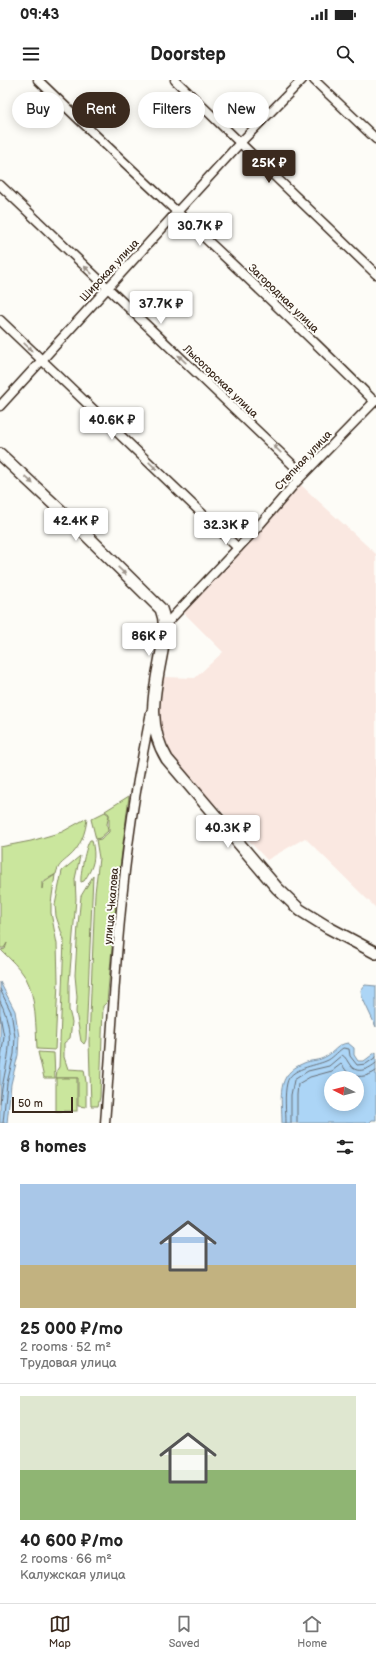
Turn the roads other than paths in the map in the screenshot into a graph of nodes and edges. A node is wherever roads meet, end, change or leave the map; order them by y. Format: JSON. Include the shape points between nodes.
{"nodes":[{"id":1,"x":38,"y":80,"type":"edge"},
{"id":2,"x":175,"y":80,"type":"edge"},
{"id":3,"x":302,"y":80,"type":"edge"},
{"id":4,"x":314,"y":80,"type":"edge"},
{"id":5,"x":376,"y":139,"type":"edge"},
{"id":6,"x":240,"y":143,"type":"junction"},
{"id":7,"x":0,"y":185,"type":"edge"},
{"id":8,"x":178,"y":212,"type":"junction"},
{"id":9,"x":376,"y":274,"type":"edge"},
{"id":10,"x":107,"y":288,"type":"junction"},
{"id":11,"x":0,"y":320,"type":"edge"},
{"id":12,"x":41,"y":360,"type":"junction"},
{"id":13,"x":375,"y":400,"type":"edge"},
{"id":14,"x":0,"y":406,"type":"edge"},
{"id":15,"x":0,"y":454,"type":"edge"},
{"id":16,"x":298,"y":480,"type":"junction"},
{"id":17,"x":238,"y":548,"type":"junction"},
{"id":18,"x":166,"y":624,"type":"junction"},
{"id":19,"x":155,"y":694,"type":"junction"},
{"id":20,"x":376,"y":953,"type":"edge"},
{"id":21,"x":105,"y":1123,"type":"edge"}],
"edges":[{"from":1,"to":8,"type":"street","name":"Загородная улица"},
{"from":2,"to":6,"type":"street"},
{"from":3,"to":6,"type":"street","name":"Широкая улица"},
{"from":4,"to":5,"type":"street"},
{"from":6,"to":8,"type":"street","name":"Широкая улица"},
{"from":6,"to":9,"type":"street"},
{"from":10,"to":7,"type":"street","name":"Лысогорская улица","one_way":true},
{"from":8,"to":10,"type":"street","name":"Широкая улица"},
{"from":8,"to":13,"type":"street","name":"Загородная улица"},
{"from":10,"to":12,"type":"street","name":"Широкая улица"},
{"from":16,"to":10,"type":"street","name":"Лысогорская улица","one_way":true,"via":[[294,466]]},
{"from":11,"to":12,"type":"street","one_way":true},
{"from":12,"to":14,"type":"street","name":"Широкая улица"},
{"from":12,"to":17,"type":"street","one_way":true},
{"from":13,"to":16,"type":"street","name":"Степная улица"},
{"from":15,"to":18,"type":"main road","one_way":true,"via":[[161,609]]},
{"from":16,"to":17,"type":"street","name":"Степная улица"},
{"from":17,"to":18,"type":"street","name":"Степная улица"},
{"from":18,"to":19,"type":"main road"},
{"from":19,"to":20,"type":"main road","via":[[154,725],[158,744],[184,780],[277,888],[300,910]]},
{"from":19,"to":21,"type":"street","name":"улица Чкалова","via":[[125,870]]}]}
